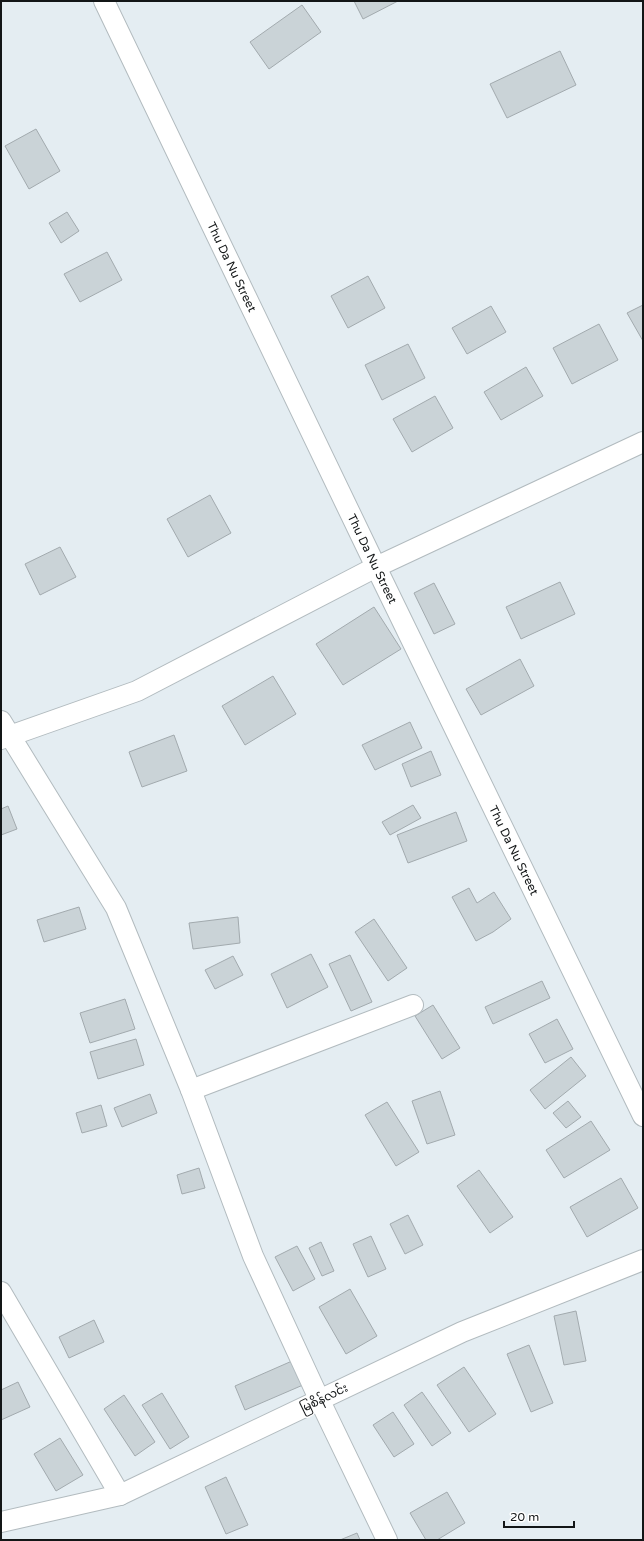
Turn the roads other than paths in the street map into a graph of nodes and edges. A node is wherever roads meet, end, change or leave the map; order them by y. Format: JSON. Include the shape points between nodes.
{"nodes":[{"id":1,"x":104,"y":1,"type":"edge"},
{"id":2,"x":643,"y":442,"type":"edge"},
{"id":3,"x":376,"y":567,"type":"junction"},
{"id":4,"x":4,"y":732,"type":"edge"},
{"id":5,"x":413,"y":1005,"type":"dead end"},
{"id":6,"x":191,"y":1090,"type":"junction"},
{"id":7,"x":643,"y":1116,"type":"edge"},
{"id":8,"x":643,"y":1260,"type":"edge"},
{"id":9,"x":1,"y":1292,"type":"edge"},
{"id":10,"x":320,"y":1400,"type":"junction"},
{"id":11,"x":120,"y":1495,"type":"junction"},
{"id":12,"x":1,"y":1522,"type":"edge"},
{"id":13,"x":387,"y":1540,"type":"edge"}],
"edges":[{"from":1,"to":3,"type":"street","name":"Thu Da Nu Street"},
{"from":2,"to":3,"type":"street"},
{"from":3,"to":4,"type":"street","via":[[137,691]]},
{"from":3,"to":7,"type":"street","name":"Thu Da Nu Street"},
{"from":4,"to":6,"type":"street","via":[[116,908]]},
{"from":5,"to":6,"type":"street"},
{"from":6,"to":10,"type":"street","via":[[253,1256]]},
{"from":8,"to":10,"type":"street","name":"မြစိန်လင်း","via":[[462,1332]]},
{"from":9,"to":11,"type":"street"},
{"from":10,"to":11,"type":"street","name":"မြစိန်လင်း"},
{"from":10,"to":13,"type":"street"},
{"from":11,"to":12,"type":"street","name":"မြစိန်လင်း"}]}
